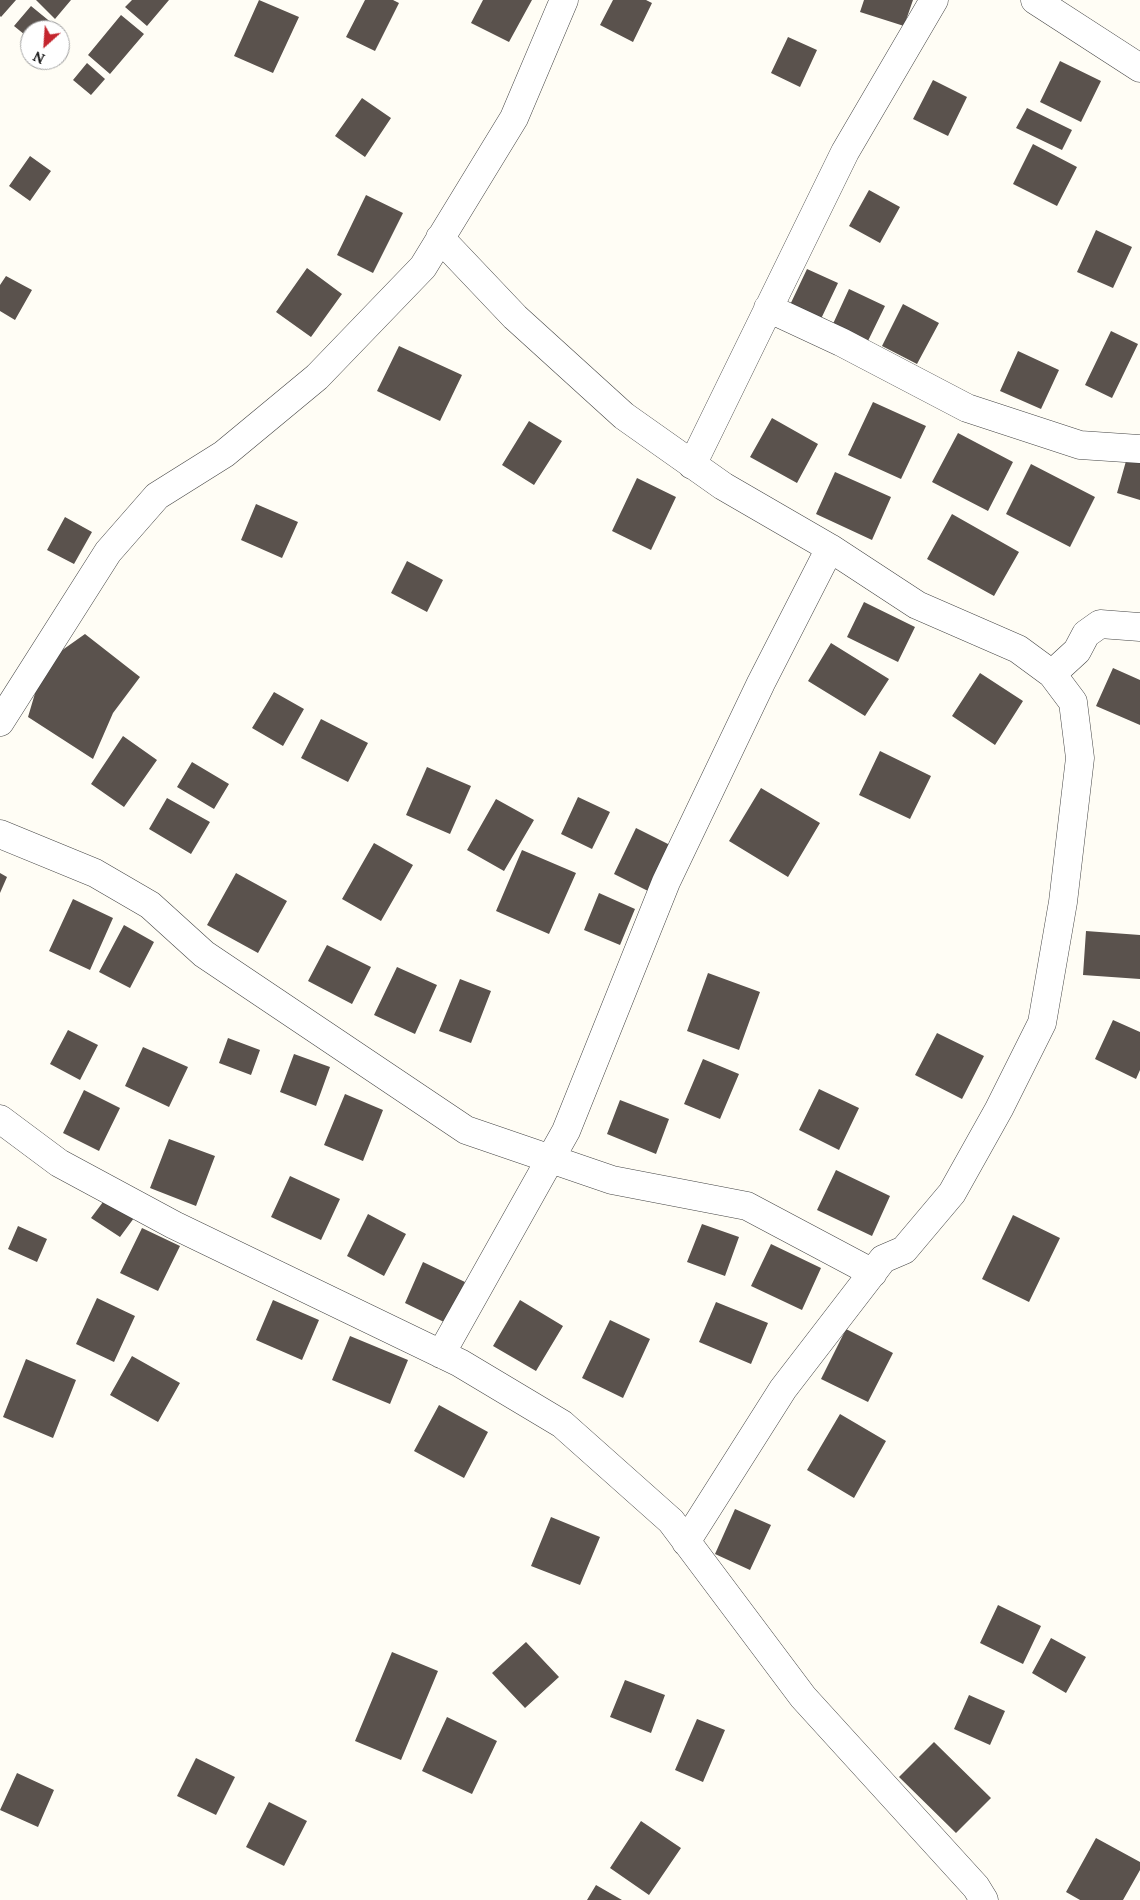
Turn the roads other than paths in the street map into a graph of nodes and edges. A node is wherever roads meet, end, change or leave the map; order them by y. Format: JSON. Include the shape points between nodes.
{"nodes":[{"id":1,"x":564,"y":0,"type":"edge"},
{"id":2,"x":934,"y":0,"type":"edge"},
{"id":3,"x":1035,"y":0,"type":"edge"},
{"id":4,"x":1140,"y":68,"type":"edge"},
{"id":5,"x":440,"y":238,"type":"junction"},
{"id":6,"x":768,"y":308,"type":"junction"},
{"id":7,"x":1140,"y":448,"type":"edge"},
{"id":8,"x":692,"y":465,"type":"junction"},
{"id":9,"x":830,"y":548,"type":"junction"},
{"id":10,"x":1140,"y":627,"type":"edge"},
{"id":11,"x":1052,"y":674,"type":"junction"},
{"id":12,"x":0,"y":722,"type":"edge"},
{"id":13,"x":0,"y":834,"type":"edge"},
{"id":14,"x":0,"y":1120,"type":"edge"},
{"id":15,"x":551,"y":1158,"type":"junction"},
{"id":16,"x":872,"y":1273,"type":"junction"},
{"id":17,"x":441,"y":1354,"type":"junction"},
{"id":18,"x":686,"y":1542,"type":"junction"},
{"id":19,"x":984,"y":1900,"type":"edge"}],
"edges":[{"from":1,"to":5,"type":"street","via":[[514,118]]},
{"from":2,"to":6,"type":"street","via":[[845,152]]},
{"from":3,"to":4,"type":"street"},
{"from":5,"to":8,"type":"street","via":[[515,317],[624,416]]},
{"from":5,"to":12,"type":"street","via":[[423,267],[317,378],[224,454],[157,496],[108,552]]},
{"from":6,"to":7,"type":"street","via":[[841,342],[966,408],[1080,446]]},
{"from":6,"to":8,"type":"street"},
{"from":8,"to":9,"type":"street"},
{"from":9,"to":11,"type":"street","via":[[917,605],[1018,649]]},
{"from":9,"to":15,"type":"street","via":[[666,882],[566,1131]]},
{"from":10,"to":11,"type":"street","via":[[1100,624],[1086,634],[1077,651]]},
{"from":11,"to":16,"type":"street","via":[[1073,702],[1080,758],[1063,902],[1042,1023],[952,1193],[904,1250],[883,1259]]},
{"from":13,"to":15,"type":"street","via":[[95,873],[150,905],[204,954],[466,1130]]},
{"from":14,"to":17,"type":"street","via":[[59,1163],[174,1225]]},
{"from":15,"to":16,"type":"street","via":[[612,1180],[747,1206]]},
{"from":15,"to":17,"type":"street"},
{"from":16,"to":18,"type":"street","via":[[783,1388]]},
{"from":17,"to":18,"type":"street","via":[[562,1424],[671,1521]]},
{"from":18,"to":19,"type":"street","via":[[803,1697],[976,1886]]}]}
